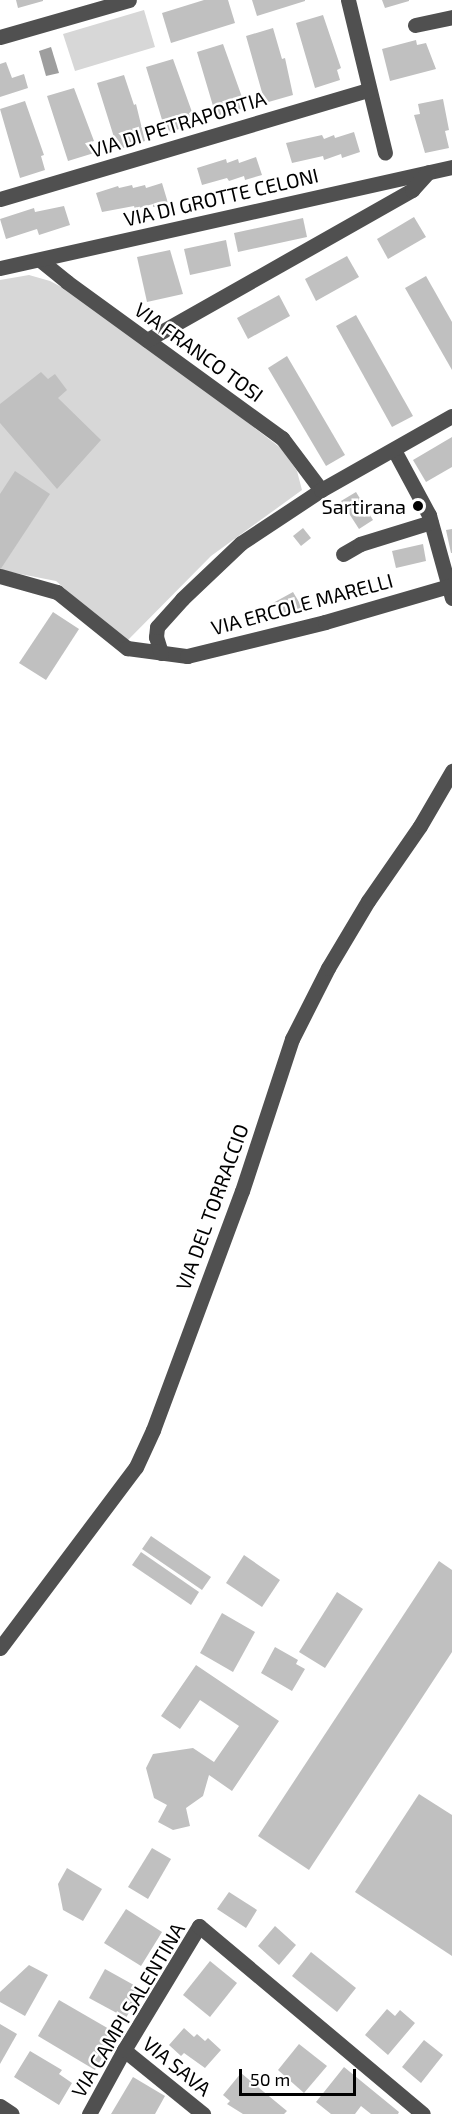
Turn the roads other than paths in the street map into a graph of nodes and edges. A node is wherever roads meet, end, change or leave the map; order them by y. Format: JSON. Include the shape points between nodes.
{"nodes":[{"id":1,"x":129,"y":0,"type":"edge"},
{"id":2,"x":348,"y":0,"type":"edge"},
{"id":3,"x":452,"y":17,"type":"edge"},
{"id":4,"x":415,"y":25,"type":"dead end"},
{"id":5,"x":0,"y":37,"type":"edge"},
{"id":6,"x":369,"y":90,"type":"junction"},
{"id":7,"x":385,"y":153,"type":"dead end"},
{"id":8,"x":452,"y":167,"type":"edge"},
{"id":9,"x":428,"y":172,"type":"junction"},
{"id":10,"x":0,"y":199,"type":"edge"},
{"id":11,"x":40,"y":260,"type":"junction"},
{"id":12,"x":0,"y":268,"type":"edge"},
{"id":13,"x":147,"y":340,"type":"junction"},
{"id":14,"x":452,"y":416,"type":"edge"},
{"id":15,"x":394,"y":450,"type":"junction"},
{"id":16,"x":321,"y":490,"type":"junction"},
{"id":17,"x":431,"y":522,"type":"junction"},
{"id":18,"x":344,"y":554,"type":"dead end"},
{"id":19,"x":0,"y":576,"type":"edge"},
{"id":20,"x":451,"y":590,"type":"edge"},
{"id":21,"x":161,"y":653,"type":"junction"},
{"id":22,"x":452,"y":771,"type":"edge"},
{"id":23,"x":0,"y":1648,"type":"edge"},
{"id":24,"x":124,"y":2050,"type":"junction"},
{"id":25,"x":0,"y":2106,"type":"edge"},
{"id":26,"x":12,"y":2114,"type":"edge"},
{"id":27,"x":89,"y":2114,"type":"edge"},
{"id":28,"x":203,"y":2114,"type":"edge"},
{"id":29,"x":423,"y":2114,"type":"edge"}],
"edges":[{"from":1,"to":5,"type":"street"},
{"from":2,"to":6,"type":"street"},
{"from":3,"to":4,"type":"street"},
{"from":6,"to":7,"type":"street"},
{"from":6,"to":10,"type":"street","name":"VIA DI PETRAPORTIA"},
{"from":8,"to":9,"type":"street","name":"VIA DI GROTTE CELONI"},
{"from":9,"to":11,"type":"street","name":"VIA DI GROTTE CELONI"},
{"from":9,"to":13,"type":"street","via":[[412,190]]},
{"from":11,"to":12,"type":"street","name":"VIA DI GROTTE CELONI"},
{"from":11,"to":13,"type":"street","name":"VIA FRANCO TOSI"},
{"from":13,"to":16,"type":"street","name":"VIA FRANCO TOSI","via":[[282,438]]},
{"from":14,"to":15,"type":"street"},
{"from":15,"to":16,"type":"street"},
{"from":15,"to":17,"type":"street"},
{"from":16,"to":21,"type":"street","via":[[241,543],[182,599],[157,627]]},
{"from":17,"to":18,"type":"street","via":[[360,544]]},
{"from":17,"to":20,"type":"street"},
{"from":19,"to":21,"type":"street","name":"VIA ERCOLE MARELLI","via":[[57,592],[127,648]]},
{"from":20,"to":21,"type":"street","name":"VIA ERCOLE MARELLI","via":[[187,656]]},
{"from":22,"to":23,"type":"street","name":"VIA DEL TORRACCIO","via":[[368,901],[292,1038],[242,1191],[136,1467]]},
{"from":24,"to":27,"type":"street","name":"VIA CAMPI SALENTINA"},
{"from":24,"to":28,"type":"street","name":"VIA SAVA"},
{"from":24,"to":29,"type":"street","name":"VIA CAMPI SALENTINA","via":[[199,1926]]},
{"from":25,"to":26,"type":"street"}]}
